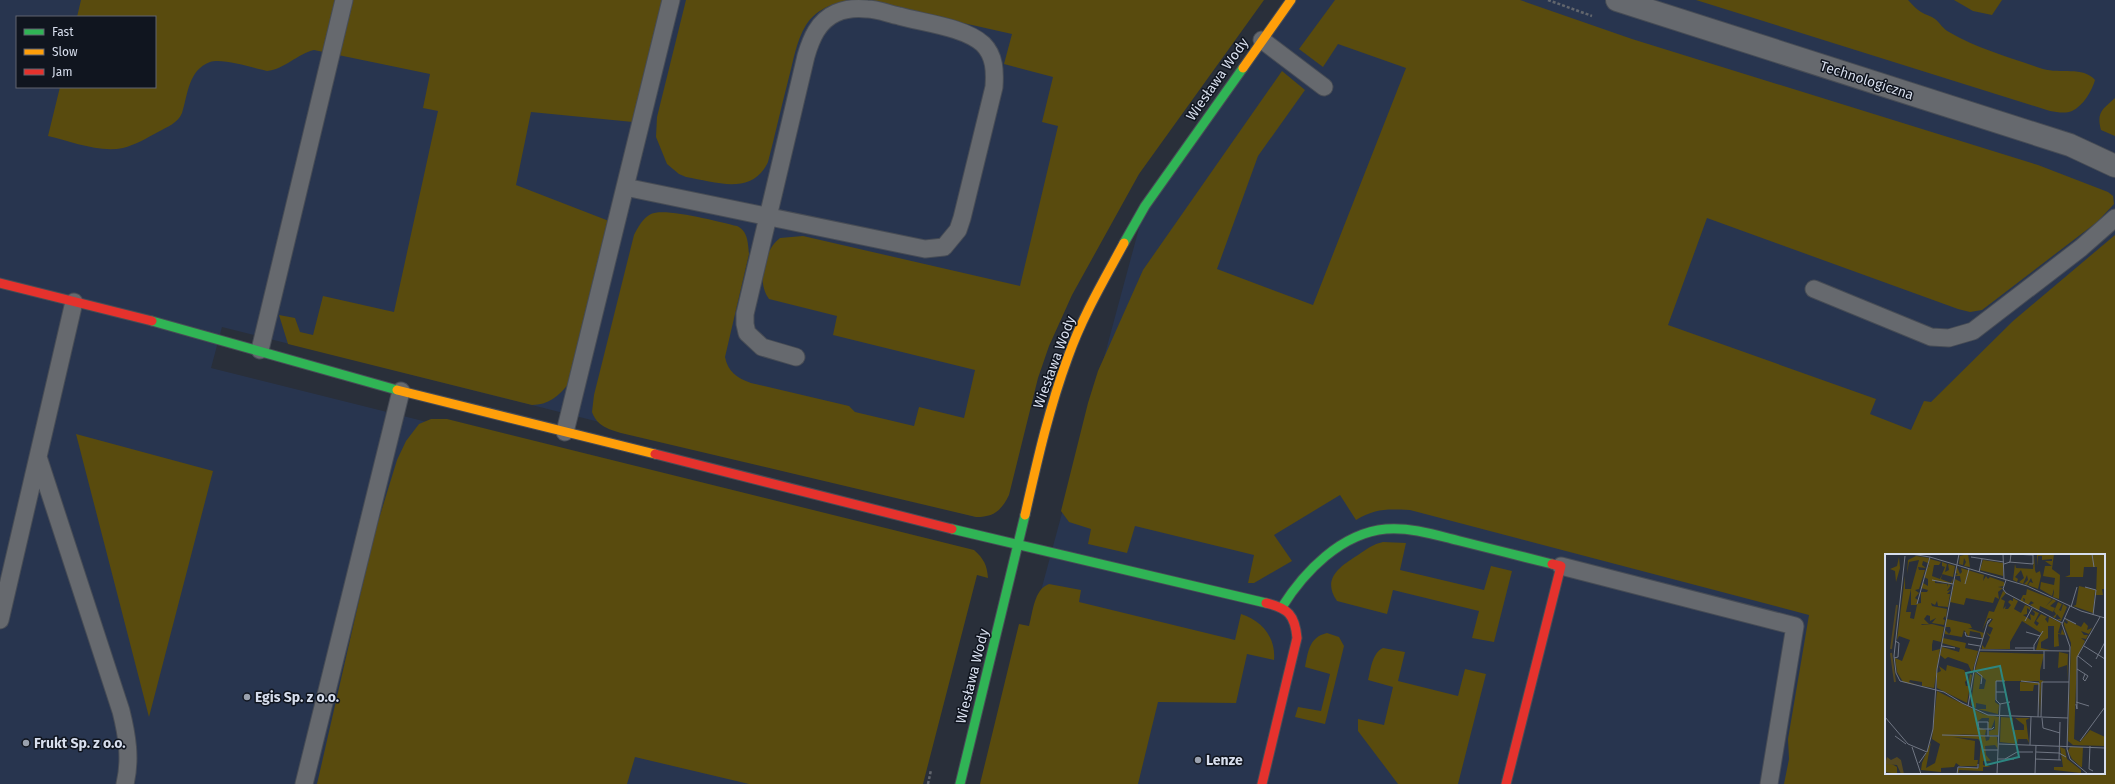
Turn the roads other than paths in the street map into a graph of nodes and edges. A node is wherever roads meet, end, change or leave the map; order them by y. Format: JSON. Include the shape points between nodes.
{"nodes":[{"id":1,"x":344,"y":0,"type":"edge"},
{"id":2,"x":671,"y":0,"type":"edge"},
{"id":3,"x":1291,"y":0,"type":"edge"},
{"id":4,"x":1617,"y":0,"type":"edge"},
{"id":5,"x":1262,"y":40,"type":"junction"},
{"id":6,"x":1324,"y":87,"type":"dead end"},
{"id":7,"x":2115,"y":166,"type":"edge"},
{"id":8,"x":625,"y":187,"type":"junction"},
{"id":9,"x":768,"y":216,"type":"junction"},
{"id":10,"x":2115,"y":218,"type":"edge"},
{"id":11,"x":0,"y":283,"type":"edge"},
{"id":12,"x":1814,"y":289,"type":"dead end"},
{"id":13,"x":74,"y":302,"type":"junction"},
{"id":14,"x":260,"y":350,"type":"junction"},
{"id":15,"x":796,"y":357,"type":"dead end"},
{"id":16,"x":402,"y":391,"type":"junction"},
{"id":17,"x":565,"y":432,"type":"junction"},
{"id":18,"x":38,"y":457,"type":"junction"},
{"id":19,"x":1018,"y":546,"type":"junction"},
{"id":20,"x":1561,"y":566,"type":"junction"},
{"id":21,"x":1282,"y":607,"type":"junction"},
{"id":22,"x":0,"y":620,"type":"edge"},
{"id":23,"x":125,"y":784,"type":"edge"},
{"id":24,"x":304,"y":784,"type":"edge"},
{"id":25,"x":960,"y":784,"type":"edge"},
{"id":26,"x":1262,"y":784,"type":"edge"},
{"id":27,"x":1506,"y":784,"type":"edge"},
{"id":28,"x":1769,"y":784,"type":"edge"}],
"edges":[{"from":1,"to":14,"type":"lane"},
{"from":2,"to":8,"type":"lane"},
{"from":3,"to":5,"type":"street","name":"Wiesława Wody"},
{"from":4,"to":7,"type":"street","name":"Technologiczna","via":[[2070,145]]},
{"from":5,"to":6,"type":"lane"},
{"from":5,"to":19,"type":"street","name":"Wiesława Wody","via":[[1145,206],[1095,295],[1068,356],[1047,422]]},
{"from":8,"to":9,"type":"lane"},
{"from":8,"to":17,"type":"lane"},
{"from":9,"to":9,"type":"lane","via":[[925,249],[944,247],[958,230],[962,218],[992,99],[993,62],[983,45],[973,37],[954,30],[867,9],[836,13],[827,19],[810,41]]},
{"from":9,"to":15,"type":"lane","via":[[745,314],[745,324],[747,333],[762,347]]},
{"from":10,"to":12,"type":"lane","via":[[2081,248],[1973,331],[1949,338],[1931,337]]},
{"from":11,"to":13,"type":"street"},
{"from":13,"to":14,"type":"street"},
{"from":13,"to":18,"type":"lane"},
{"from":14,"to":16,"type":"street"},
{"from":16,"to":17,"type":"street"},
{"from":16,"to":24,"type":"lane"},
{"from":17,"to":19,"type":"street"},
{"from":18,"to":22,"type":"lane"},
{"from":18,"to":23,"type":"lane","via":[[121,711],[128,747]]},
{"from":19,"to":21,"type":"street"},
{"from":19,"to":25,"type":"street","name":"Wiesława Wody"},
{"from":20,"to":21,"type":"street","via":[[1409,529],[1374,531],[1330,554],[1310,569]]},
{"from":20,"to":27,"type":"street"},
{"from":20,"to":28,"type":"lane","via":[[1795,626]]},
{"from":21,"to":26,"type":"street","via":[[1296,623],[1297,638]]}]}
